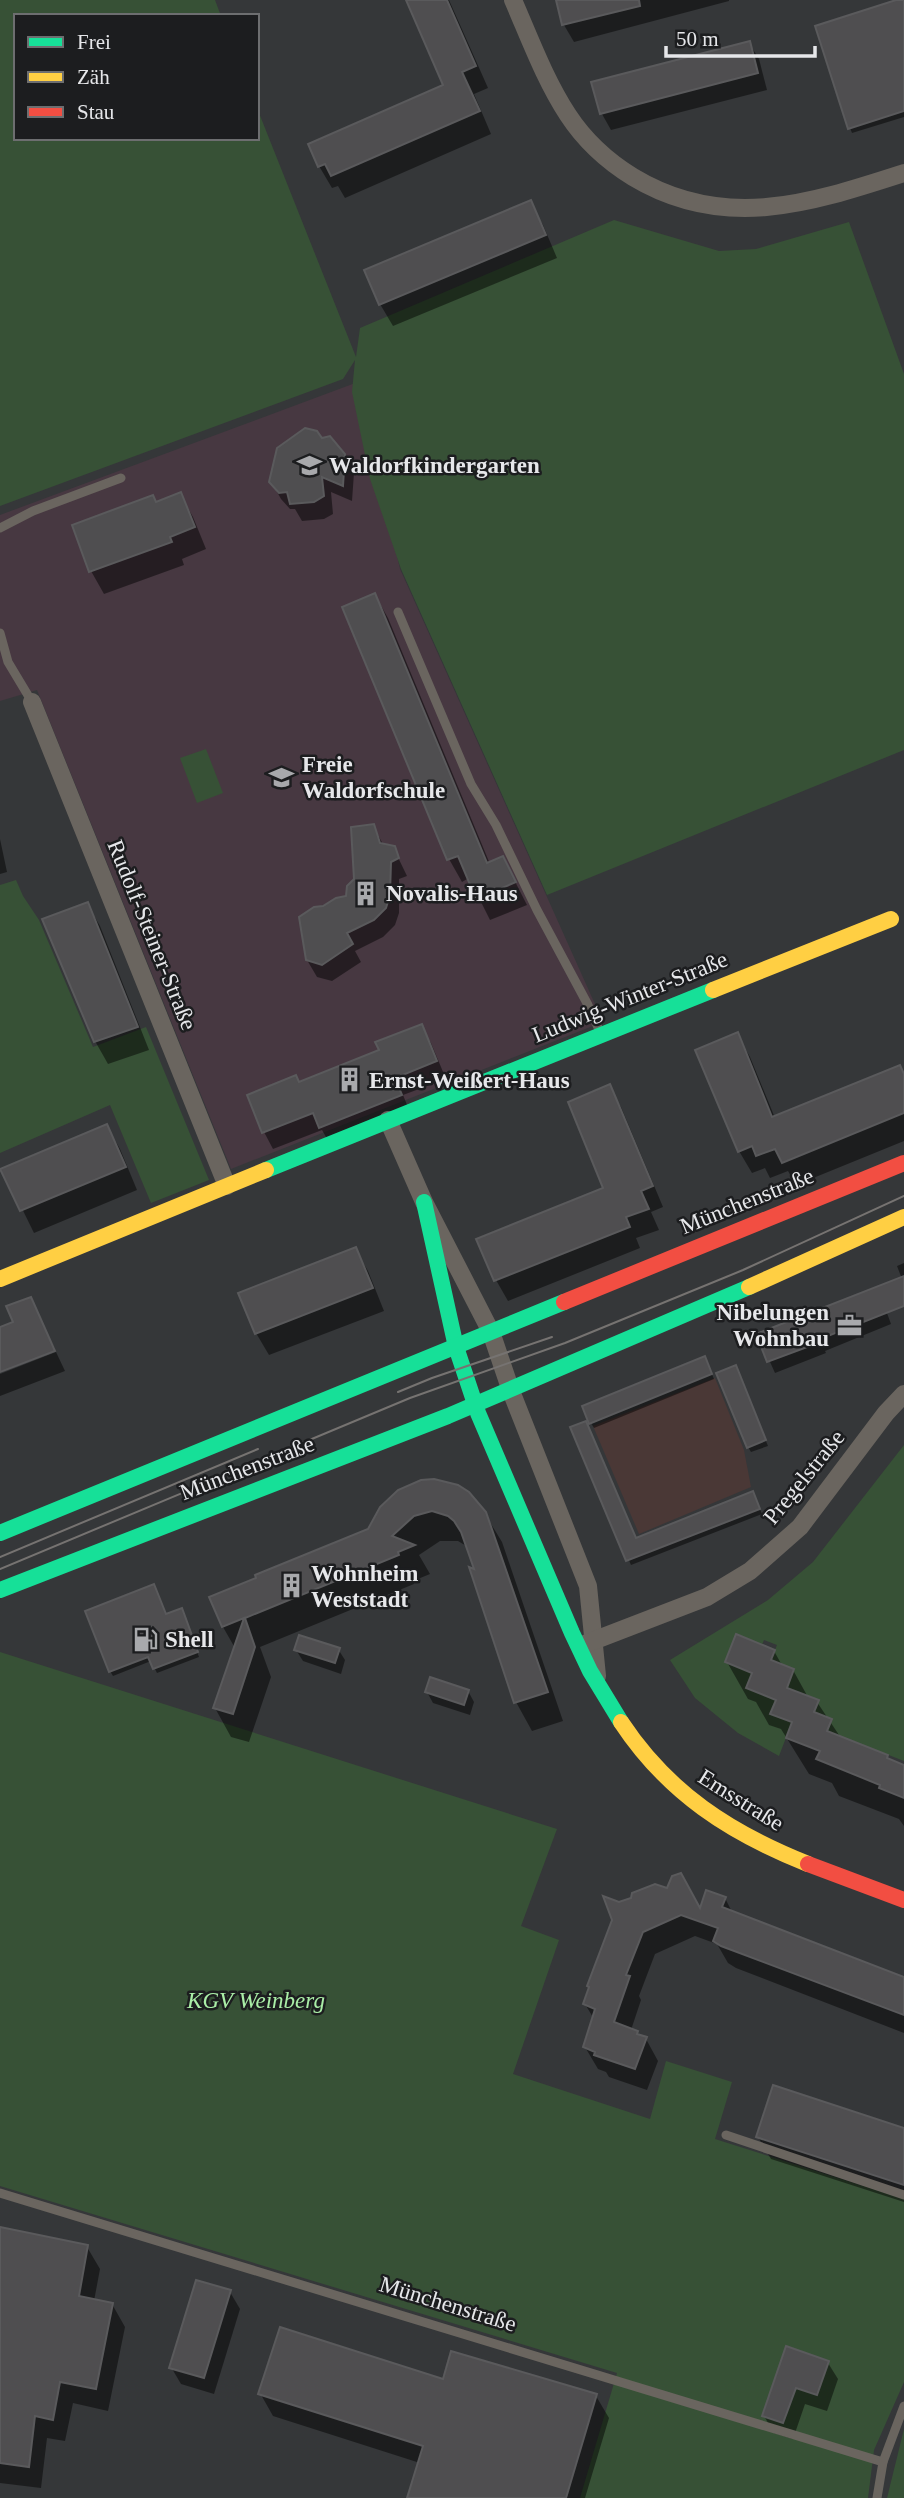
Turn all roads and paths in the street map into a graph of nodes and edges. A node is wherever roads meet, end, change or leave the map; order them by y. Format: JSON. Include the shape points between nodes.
{"nodes":[{"id":1,"x":513,"y":0,"type":"edge"},
{"id":2,"x":904,"y":173,"type":"edge"},
{"id":3,"x":121,"y":478,"type":"dead end"},
{"id":4,"x":0,"y":528,"type":"edge"},
{"id":5,"x":398,"y":612,"type":"dead end"},
{"id":6,"x":0,"y":633,"type":"edge"},
{"id":7,"x":32,"y":702,"type":"joint"},
{"id":8,"x":891,"y":919,"type":"dead end"},
{"id":9,"x":601,"y":1035,"type":"junction"},
{"id":10,"x":388,"y":1120,"type":"junction"},
{"id":11,"x":904,"y":1163,"type":"edge"},
{"id":12,"x":227,"y":1186,"type":"junction"},
{"id":13,"x":424,"y":1202,"type":"junction"},
{"id":14,"x":904,"y":1217,"type":"edge"},
{"id":15,"x":0,"y":1279,"type":"edge"},
{"id":16,"x":491,"y":1332,"type":"junction"},
{"id":17,"x":456,"y":1346,"type":"junction"},
{"id":18,"x":510,"y":1391,"type":"junction"},
{"id":19,"x":904,"y":1394,"type":"edge"},
{"id":20,"x":474,"y":1404,"type":"junction"},
{"id":21,"x":0,"y":1533,"type":"edge"},
{"id":22,"x":0,"y":1590,"type":"edge"},
{"id":23,"x":586,"y":1644,"type":"junction"},
{"id":24,"x":597,"y":1682,"type":"joint"},
{"id":25,"x":904,"y":1900,"type":"edge"},
{"id":26,"x":726,"y":2135,"type":"dead end"},
{"id":27,"x":0,"y":2193,"type":"edge"},
{"id":28,"x":904,"y":2194,"type":"edge"},
{"id":29,"x":904,"y":2406,"type":"edge"},
{"id":30,"x":883,"y":2462,"type":"junction"},
{"id":31,"x":877,"y":2498,"type":"edge"}],
"edges":[{"from":1,"to":2,"type":"street","via":[[556,94],[585,138],[623,171],[669,196],[721,208],[774,207]]},
{"from":3,"to":4,"type":"lane"},
{"from":5,"to":9,"type":"lane","via":[[471,784],[589,1004]]},
{"from":6,"to":7,"type":"lane","via":[[8,662]]},
{"from":7,"to":12,"type":"street","name":"Rudolf-Steiner-Straße"},
{"from":8,"to":9,"type":"main road","name":"Ludwig-Winter-Straße"},
{"from":9,"to":10,"type":"main road","name":"Ludwig-Winter-Straße"},
{"from":10,"to":12,"type":"main road","name":"Ludwig-Winter-Straße"},
{"from":10,"to":13,"type":"street"},
{"from":11,"to":16,"type":"main road","name":"Münchenstraße"},
{"from":12,"to":15,"type":"main road","name":"Ludwig-Winter-Straße"},
{"from":13,"to":16,"type":"street"},
{"from":13,"to":17,"type":"main road"},
{"from":14,"to":18,"type":"main road","name":"Münchenstraße"},
{"from":16,"to":17,"type":"main road","name":"Münchenstraße"},
{"from":16,"to":18,"type":"street"},
{"from":17,"to":20,"type":"main road","name":"Emsstraße"},
{"from":17,"to":21,"type":"main road","name":"Münchenstraße"},
{"from":18,"to":20,"type":"main road","name":"Münchenstraße"},
{"from":18,"to":23,"type":"street","name":"Emsstraße","via":[[588,1586]]},
{"from":19,"to":23,"type":"street","name":"Pregelstraße","via":[[800,1527],[758,1564],[707,1597]]},
{"from":20,"to":22,"type":"main road","name":"Münchenstraße"},
{"from":20,"to":23,"type":"main road","name":"Emsstraße"},
{"from":23,"to":24,"type":"street","name":"Emsstraße"},
{"from":24,"to":25,"type":"main road","name":"Emsstraße","via":[[645,1757],[704,1810],[774,1850]]},
{"from":26,"to":28,"type":"lane"},
{"from":27,"to":30,"type":"lane","name":"Münchenstraße"},
{"from":29,"to":30,"type":"lane"},
{"from":30,"to":31,"type":"lane"}]}
